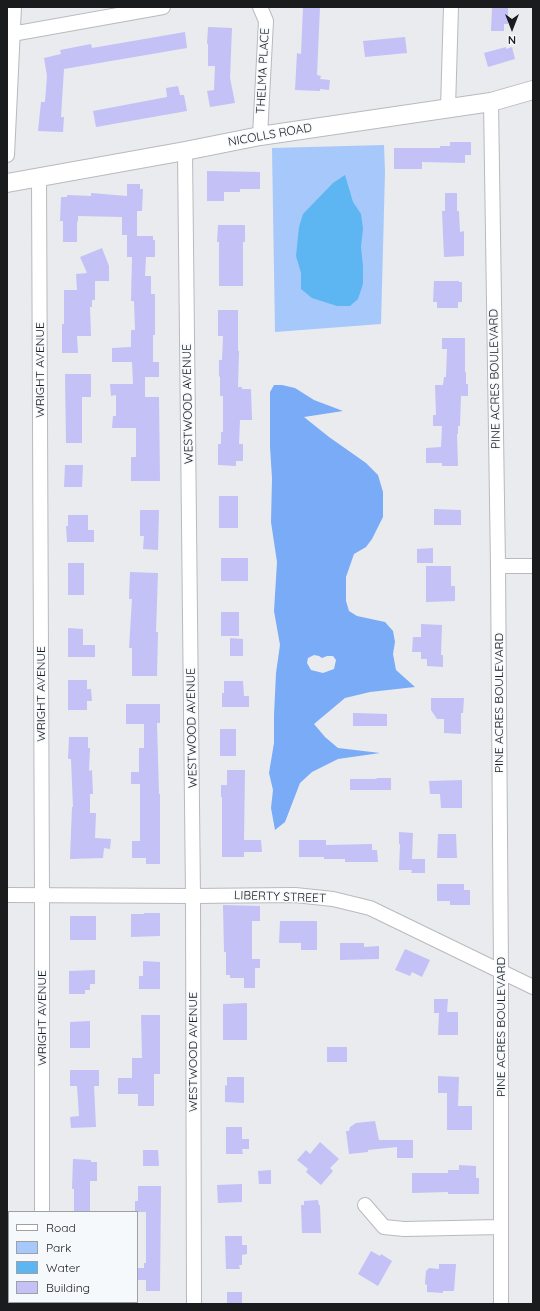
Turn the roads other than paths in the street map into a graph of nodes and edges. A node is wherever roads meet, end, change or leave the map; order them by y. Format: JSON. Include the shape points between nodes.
{"nodes":[{"id":1,"x":14,"y":7,"type":"edge"},
{"id":2,"x":163,"y":7,"type":"edge"},
{"id":3,"x":260,"y":7,"type":"edge"},
{"id":4,"x":451,"y":7,"type":"edge"},
{"id":5,"x":12,"y":34,"type":"junction"},
{"id":6,"x":533,"y":90,"type":"edge"},
{"id":7,"x":491,"y":102,"type":"junction"},
{"id":8,"x":448,"y":108,"type":"junction"},
{"id":9,"x":260,"y":136,"type":"junction"},
{"id":10,"x":185,"y":151,"type":"junction"},
{"id":11,"x":7,"y":155,"type":"edge"},
{"id":12,"x":39,"y":176,"type":"junction"},
{"id":13,"x":7,"y":183,"type":"edge"},
{"id":14,"x":498,"y":566,"type":"junction"},
{"id":15,"x":533,"y":566,"type":"edge"},
{"id":16,"x":7,"y":894,"type":"edge"},
{"id":17,"x":42,"y":895,"type":"junction"},
{"id":18,"x":193,"y":896,"type":"junction"},
{"id":19,"x":501,"y":971,"type":"junction"},
{"id":20,"x":533,"y":987,"type":"edge"},
{"id":21,"x":365,"y":1204,"type":"dead end"},
{"id":22,"x":42,"y":1211,"type":"edge"},
{"id":23,"x":500,"y":1227,"type":"junction"},
{"id":24,"x":194,"y":1304,"type":"edge"},
{"id":25,"x":501,"y":1304,"type":"edge"}],
"edges":[{"from":1,"to":5,"type":"street"},
{"from":2,"to":5,"type":"street"},
{"from":3,"to":9,"type":"street","name":"THELMA PLACE","via":[[266,21]]},
{"from":4,"to":8,"type":"street"},
{"from":5,"to":11,"type":"street"},
{"from":6,"to":7,"type":"street","name":"NICOLLS ROAD"},
{"from":7,"to":8,"type":"street","name":"NICOLLS ROAD"},
{"from":7,"to":14,"type":"street","name":"PINE ACRES BOULEVARD"},
{"from":8,"to":9,"type":"street","name":"NICOLLS ROAD"},
{"from":9,"to":10,"type":"street","name":"NICOLLS ROAD"},
{"from":10,"to":12,"type":"street","name":"NICOLLS ROAD"},
{"from":10,"to":18,"type":"street","name":"WESTWOOD AVENUE"},
{"from":12,"to":13,"type":"street","name":"NICOLLS ROAD"},
{"from":12,"to":17,"type":"street","name":"WRIGHT AVENUE"},
{"from":14,"to":15,"type":"street"},
{"from":14,"to":19,"type":"street","name":"PINE ACRES BOULEVARD"},
{"from":16,"to":17,"type":"street","name":"LIBERTY STREET"},
{"from":17,"to":18,"type":"street","name":"LIBERTY STREET"},
{"from":17,"to":22,"type":"street","name":"WRIGHT AVENUE"},
{"from":18,"to":19,"type":"street","name":"LIBERTY STREET","via":[[295,895],[333,899],[370,908]]},
{"from":18,"to":24,"type":"street","name":"WESTWOOD AVENUE"},
{"from":19,"to":20,"type":"street","name":"LIBERTY STREET"},
{"from":19,"to":23,"type":"street","name":"PINE ACRES BOULEVARD"},
{"from":21,"to":23,"type":"street","via":[[384,1227]]},
{"from":23,"to":25,"type":"street","name":"PINE ACRES BOULEVARD"}]}
